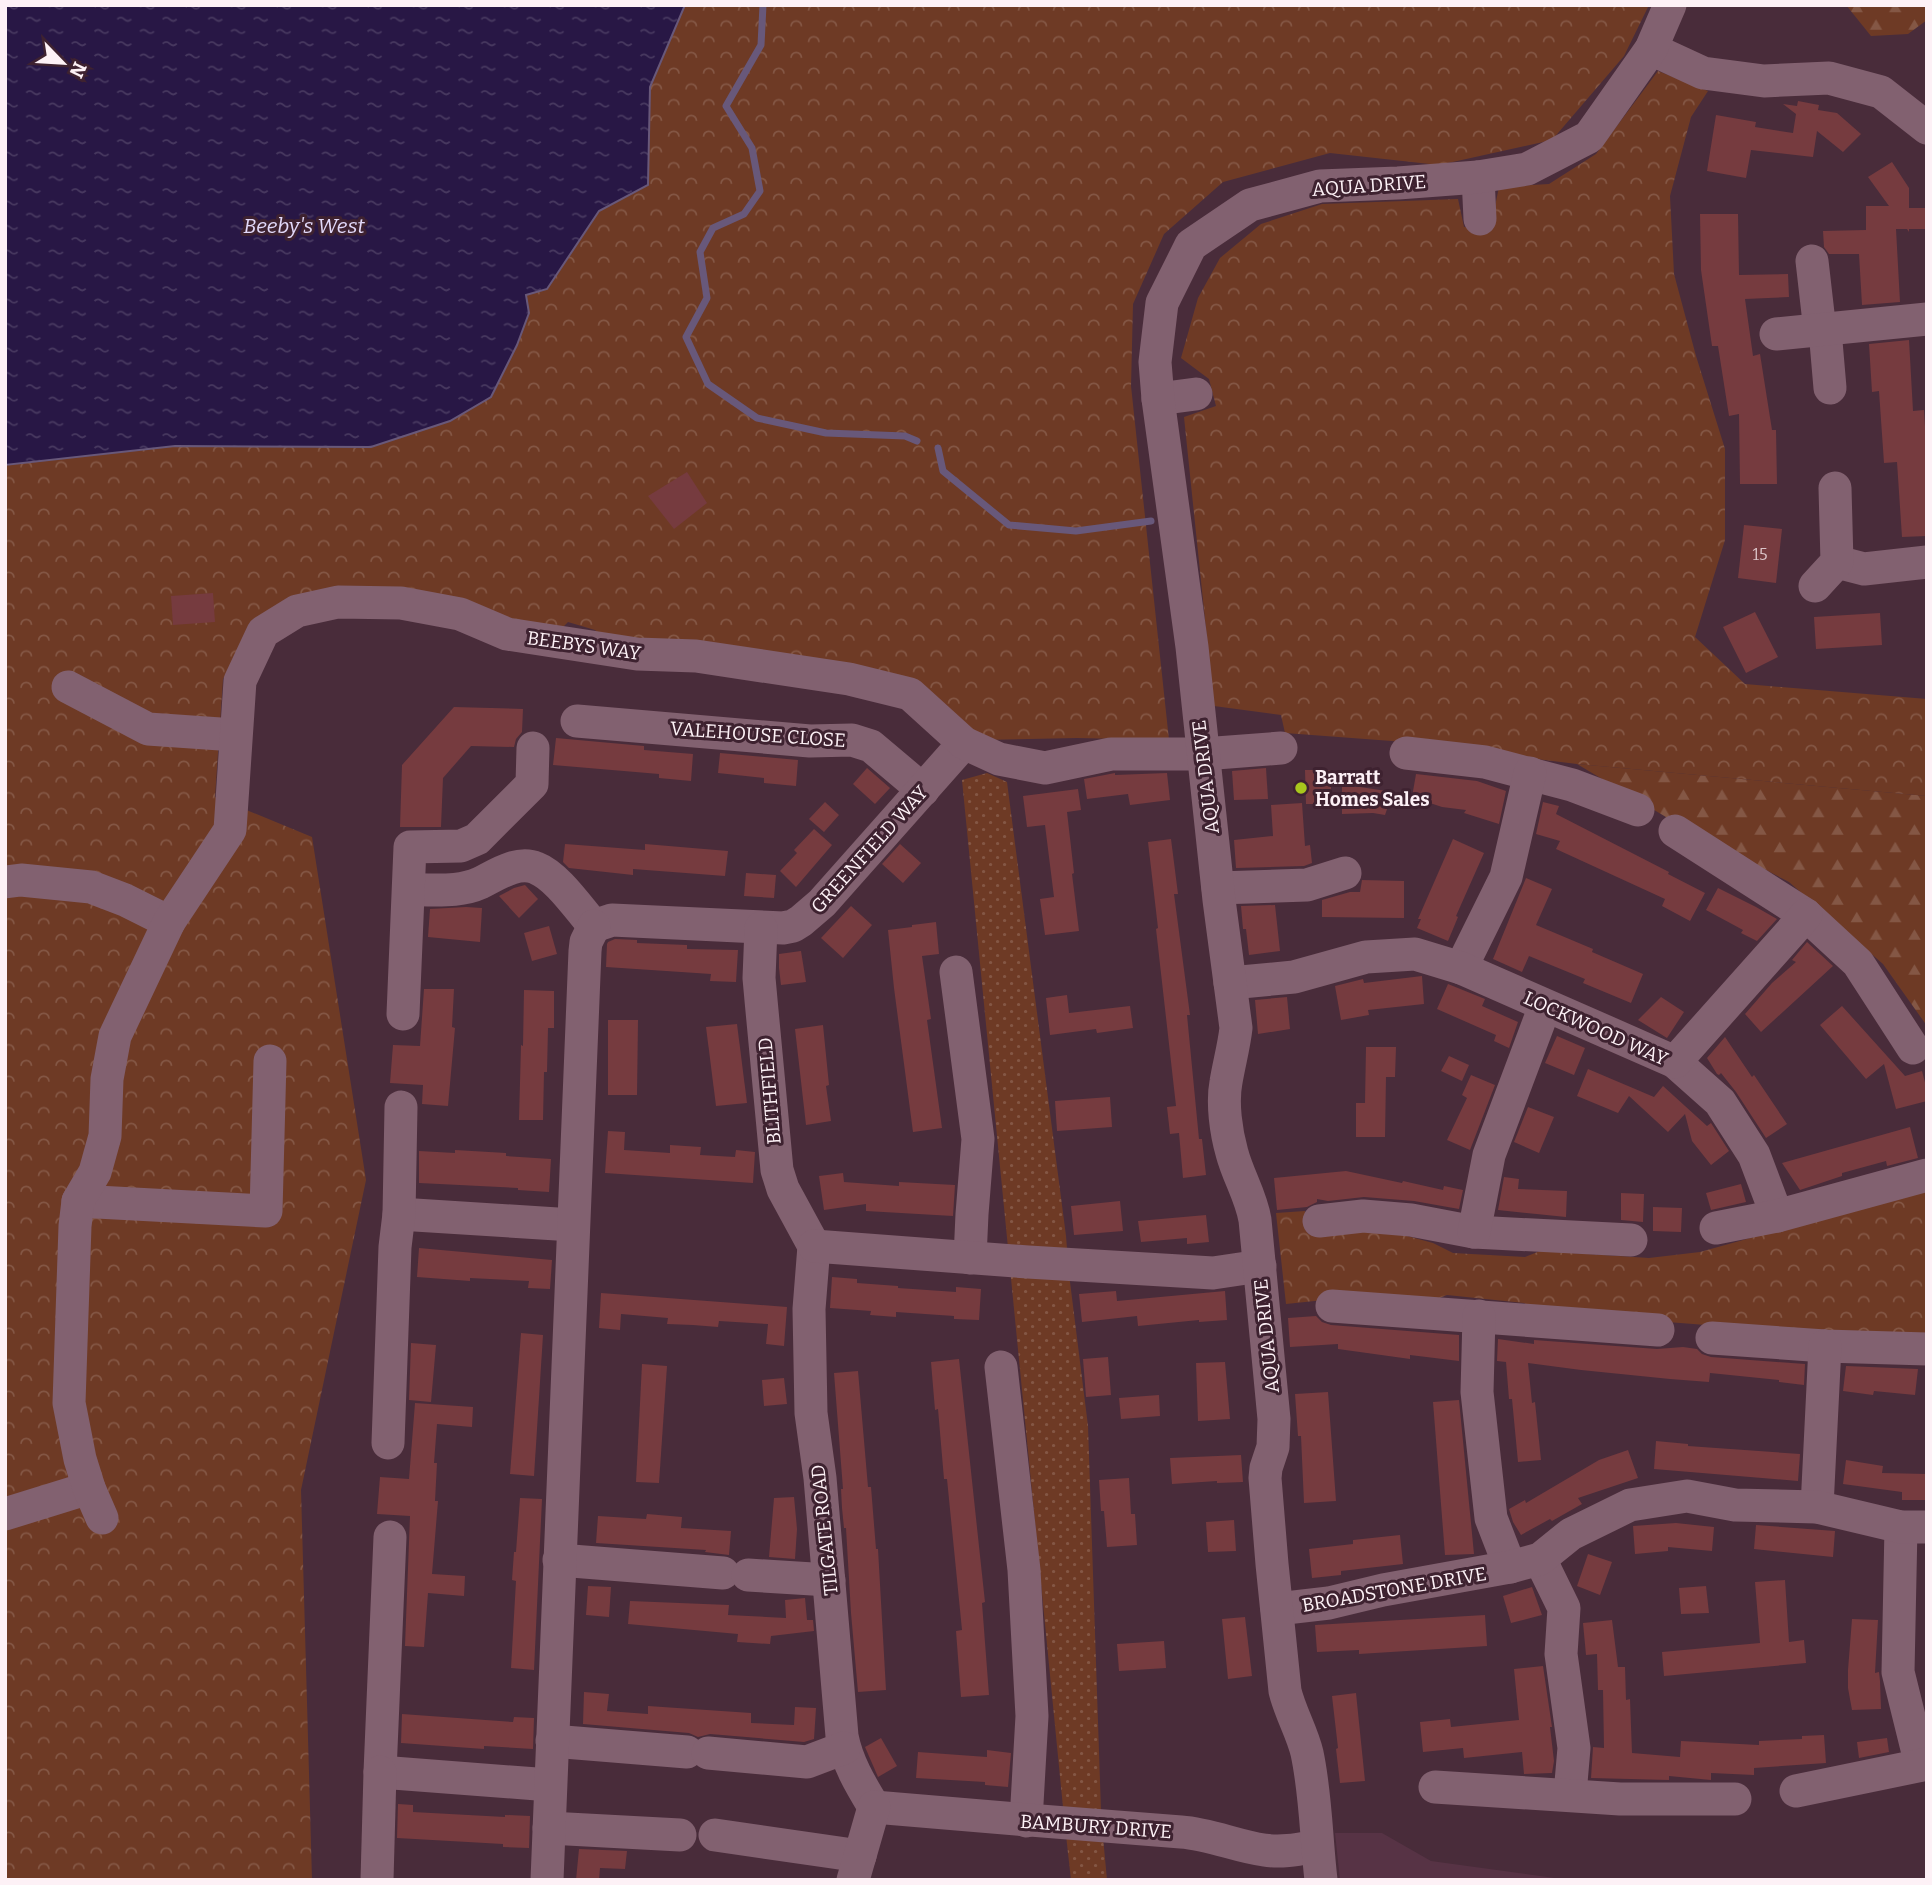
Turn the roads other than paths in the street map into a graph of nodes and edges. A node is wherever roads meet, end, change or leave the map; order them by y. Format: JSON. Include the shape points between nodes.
{"nodes":[{"id":1,"x":1670,"y":5,"type":"edge"},
{"id":2,"x":1651,"y":49,"type":"junction"},
{"id":3,"x":1927,"y":128,"type":"edge"},
{"id":4,"x":1478,"y":177,"type":"junction"},
{"id":5,"x":1480,"y":219,"type":"dead end"},
{"id":6,"x":1812,"y":261,"type":"dead end"},
{"id":7,"x":1927,"y":320,"type":"edge"},
{"id":8,"x":1822,"y":330,"type":"junction"},
{"id":9,"x":1776,"y":334,"type":"dead end"},
{"id":10,"x":1830,"y":388,"type":"dead end"},
{"id":11,"x":1196,"y":394,"type":"dead end"},
{"id":12,"x":1158,"y":399,"type":"junction"},
{"id":13,"x":1835,"y":488,"type":"dead end"},
{"id":14,"x":1927,"y":562,"type":"edge"},
{"id":15,"x":68,"y":687,"type":"dead end"},
{"id":16,"x":577,"y":721,"type":"dead end"},
{"id":17,"x":235,"y":734,"type":"junction"},
{"id":18,"x":964,"y":743,"type":"junction"},
{"id":19,"x":533,"y":748,"type":"dead end"},
{"id":20,"x":1281,"y":748,"type":"dead end"},
{"id":21,"x":1406,"y":753,"type":"dead end"},
{"id":22,"x":1203,"y":754,"type":"junction"},
{"id":23,"x":1530,"y":773,"type":"junction"},
{"id":24,"x":923,"y":790,"type":"junction"},
{"id":25,"x":1638,"y":810,"type":"dead end"},
{"id":26,"x":1675,"y":831,"type":"dead end"},
{"id":27,"x":1345,"y":873,"type":"dead end"},
{"id":28,"x":5,"y":882,"type":"edge"},
{"id":29,"x":1219,"y":888,"type":"junction"},
{"id":30,"x":409,"y":890,"type":"junction"},
{"id":31,"x":1806,"y":915,"type":"junction"},
{"id":32,"x":169,"y":922,"type":"junction"},
{"id":33,"x":594,"y":926,"type":"junction"},
{"id":34,"x":761,"y":928,"type":"junction"},
{"id":35,"x":1461,"y":968,"type":"junction"},
{"id":36,"x":956,"y":972,"type":"dead end"},
{"id":37,"x":1230,"y":983,"type":"junction"},
{"id":38,"x":1545,"y":1006,"type":"junction"},
{"id":39,"x":403,"y":1014,"type":"dead end"},
{"id":40,"x":1913,"y":1048,"type":"dead end"},
{"id":41,"x":270,"y":1060,"type":"dead end"},
{"id":42,"x":1675,"y":1062,"type":"junction"},
{"id":43,"x":401,"y":1107,"type":"dead end"},
{"id":44,"x":1927,"y":1175,"type":"edge"},
{"id":45,"x":78,"y":1200,"type":"junction"},
{"id":46,"x":399,"y":1214,"type":"junction"},
{"id":47,"x":1777,"y":1216,"type":"junction"},
{"id":48,"x":1320,"y":1221,"type":"dead end"},
{"id":49,"x":573,"y":1224,"type":"junction"},
{"id":50,"x":1716,"y":1228,"type":"dead end"},
{"id":51,"x":1474,"y":1232,"type":"junction"},
{"id":52,"x":1631,"y":1240,"type":"dead end"},
{"id":53,"x":814,"y":1246,"type":"junction"},
{"id":54,"x":971,"y":1258,"type":"junction"},
{"id":55,"x":1260,"y":1266,"type":"junction"},
{"id":56,"x":1332,"y":1306,"type":"dead end"},
{"id":57,"x":1479,"y":1316,"type":"junction"},
{"id":58,"x":1658,"y":1330,"type":"dead end"},
{"id":59,"x":1712,"y":1338,"type":"dead end"},
{"id":60,"x":1825,"y":1346,"type":"junction"},
{"id":61,"x":1927,"y":1349,"type":"edge"},
{"id":62,"x":1001,"y":1367,"type":"dead end"},
{"id":63,"x":388,"y":1443,"type":"dead end"},
{"id":64,"x":89,"y":1488,"type":"junction"},
{"id":65,"x":1817,"y":1507,"type":"junction"},
{"id":66,"x":5,"y":1514,"type":"edge"},
{"id":67,"x":102,"y":1518,"type":"dead end"},
{"id":68,"x":1914,"y":1527,"type":"edge"},
{"id":69,"x":390,"y":1537,"type":"dead end"},
{"id":70,"x":559,"y":1560,"type":"junction"},
{"id":71,"x":1525,"y":1563,"type":"junction"},
{"id":72,"x":829,"y":1580,"type":"junction"},
{"id":73,"x":1277,"y":1609,"type":"junction"},
{"id":74,"x":552,"y":1741,"type":"junction"},
{"id":75,"x":844,"y":1748,"type":"junction"},
{"id":76,"x":1924,"y":1765,"type":"edge"},
{"id":77,"x":380,"y":1772,"type":"junction"},
{"id":78,"x":550,"y":1785,"type":"junction"},
{"id":79,"x":1435,"y":1787,"type":"dead end"},
{"id":80,"x":1796,"y":1791,"type":"dead end"},
{"id":81,"x":1570,"y":1794,"type":"junction"},
{"id":82,"x":1735,"y":1799,"type":"dead end"},
{"id":83,"x":874,"y":1807,"type":"junction"},
{"id":84,"x":1026,"y":1821,"type":"junction"},
{"id":85,"x":548,"y":1828,"type":"junction"},
{"id":86,"x":680,"y":1835,"type":"dead end"},
{"id":87,"x":715,"y":1835,"type":"dead end"},
{"id":88,"x":1317,"y":1846,"type":"junction"},
{"id":89,"x":856,"y":1868,"type":"edge"},
{"id":90,"x":377,"y":1880,"type":"edge"},
{"id":91,"x":547,"y":1880,"type":"edge"},
{"id":92,"x":1321,"y":1880,"type":"edge"}],
"edges":[{"from":1,"to":2,"type":"street","name":"AQUA DRIVE"},
{"from":2,"to":3,"type":"street","via":[[1703,73],[1764,81],[1829,78],[1881,92]]},
{"from":2,"to":4,"type":"street","name":"AQUA DRIVE","via":[[1589,138],[1527,169]]},
{"from":4,"to":5,"type":"street"},
{"from":4,"to":12,"type":"street","name":"AQUA DRIVE","via":[[1320,186],[1250,205],[1191,245],[1162,303],[1154,362]]},
{"from":6,"to":8,"type":"street"},
{"from":7,"to":8,"type":"street"},
{"from":8,"to":9,"type":"street"},
{"from":8,"to":10,"type":"street"},
{"from":11,"to":12,"type":"street"},
{"from":12,"to":22,"type":"street","name":"AQUA DRIVE"},
{"from":13,"to":14,"type":"street","via":[[1826,574]]},
{"from":15,"to":17,"type":"street","via":[[148,729]]},
{"from":16,"to":24,"type":"street","name":"VALEHOUSE CLOSE","via":[[810,741],[852,740],[871,746]]},
{"from":17,"to":18,"type":"street","name":"BEEBYS WAY","via":[[240,681],[263,632],[297,611],[338,602],[401,603],[460,614],[507,634],[849,679],[910,694]]},
{"from":17,"to":32,"type":"street","name":"BEEBYS WAY","via":[[230,830]]},
{"from":18,"to":22,"type":"street","name":"BEEBYS WAY","via":[[999,759],[1045,768],[1111,754]]},
{"from":18,"to":24,"type":"street","name":"GREENFIELD WAY"},
{"from":19,"to":30,"type":"street","via":[[531,784],[477,839],[461,846],[410,847]]},
{"from":20,"to":22,"type":"street","name":"BEEBYS WAY"},
{"from":21,"to":23,"type":"street","via":[[1485,762]]},
{"from":22,"to":29,"type":"street","name":"AQUA DRIVE"},
{"from":23,"to":25,"type":"street"},
{"from":23,"to":35,"type":"street","via":[[1506,877]]},
{"from":24,"to":34,"type":"street","name":"GREENFIELD WAY","via":[[813,913],[793,926]]},
{"from":26,"to":31,"type":"street"},
{"from":27,"to":29,"type":"street","via":[[1307,885]]},
{"from":28,"to":32,"type":"street","via":[[91,887]]},
{"from":29,"to":37,"type":"street","name":"AQUA DRIVE"},
{"from":30,"to":33,"type":"street","via":[[468,887],[519,866],[530,866],[545,872]]},
{"from":30,"to":39,"type":"street"},
{"from":31,"to":40,"type":"street","via":[[1858,963]]},
{"from":31,"to":42,"type":"street"},
{"from":32,"to":45,"type":"street","name":"BEEBYS WAY","via":[[115,1036],[107,1079],[105,1136],[94,1172]]},
{"from":33,"to":34,"type":"street","name":"GREENFIELD WAY","via":[[612,920]]},
{"from":33,"to":49,"type":"street","via":[[585,951]]},
{"from":34,"to":53,"type":"street","name":"BLITHFIELD","via":[[759,978],[777,1170]]},
{"from":35,"to":37,"type":"street","name":"LOCKWOOD WAY","via":[[1415,954],[1379,956],[1294,977]]},
{"from":35,"to":38,"type":"street","name":"LOCKWOOD WAY"},
{"from":36,"to":54,"type":"street","via":[[978,1139]]},
{"from":37,"to":55,"type":"street","name":"AQUA DRIVE","via":[[1236,1028],[1225,1087],[1228,1138],[1253,1209]]},
{"from":38,"to":42,"type":"street","name":"LOCKWOOD WAY"},
{"from":38,"to":51,"type":"street","via":[[1489,1155]]},
{"from":41,"to":45,"type":"street","via":[[266,1211]]},
{"from":42,"to":47,"type":"street","name":"LOCKWOOD WAY","via":[[1720,1102],[1754,1155]]},
{"from":43,"to":46,"type":"street"},
{"from":44,"to":47,"type":"street"},
{"from":45,"to":64,"type":"street","via":[[69,1403]]},
{"from":46,"to":49,"type":"street"},
{"from":46,"to":63,"type":"street"},
{"from":47,"to":50,"type":"street"},
{"from":48,"to":51,"type":"street","via":[[1363,1216]]},
{"from":49,"to":70,"type":"street"},
{"from":51,"to":52,"type":"street"},
{"from":53,"to":54,"type":"street"},
{"from":53,"to":72,"type":"street","name":"TILGATE ROAD","via":[[809,1365]]},
{"from":54,"to":55,"type":"street","via":[[1213,1273]]},
{"from":55,"to":73,"type":"street","name":"AQUA DRIVE","via":[[1275,1419],[1265,1490]]},
{"from":56,"to":57,"type":"street"},
{"from":57,"to":58,"type":"street"},
{"from":57,"to":71,"type":"street","name":"BROADSTONE DRIVE","via":[[1477,1392],[1491,1518]]},
{"from":59,"to":60,"type":"street"},
{"from":60,"to":61,"type":"street"},
{"from":60,"to":65,"type":"street"},
{"from":62,"to":84,"type":"street","via":[[1024,1570],[1032,1716]]},
{"from":64,"to":66,"type":"street"},
{"from":64,"to":67,"type":"street"},
{"from":65,"to":68,"type":"street","name":"BROADSTONE DRIVE"},
{"from":65,"to":71,"type":"street","name":"BROADSTONE DRIVE","via":[[1735,1505],[1687,1496],[1630,1505]]},
{"from":68,"to":76,"type":"street","name":"BROADSTONE DRIVE","via":[[1898,1672]]},
{"from":69,"to":77,"type":"street"},
{"from":70,"to":72,"type":"street"},
{"from":70,"to":74,"type":"street"},
{"from":71,"to":73,"type":"street","name":"BROADSTONE DRIVE","via":[[1329,1603]]},
{"from":71,"to":81,"type":"street","name":"BROADSTONE DRIVE","via":[[1564,1608],[1561,1654],[1574,1748]]},
{"from":72,"to":75,"type":"street","name":"TILGATE ROAD"},
{"from":73,"to":88,"type":"street","name":"AQUA DRIVE","via":[[1285,1691],[1312,1779]]},
{"from":74,"to":75,"type":"street","via":[[807,1762]]},
{"from":74,"to":78,"type":"street"},
{"from":75,"to":83,"type":"street","name":"TILGATE ROAD"},
{"from":76,"to":80,"type":"street","name":"BROADSTONE DRIVE"},
{"from":77,"to":78,"type":"street"},
{"from":77,"to":90,"type":"street"},
{"from":78,"to":85,"type":"street"},
{"from":79,"to":81,"type":"street"},
{"from":81,"to":82,"type":"street"},
{"from":83,"to":84,"type":"street","name":"BAMBURY DRIVE"},
{"from":83,"to":89,"type":"street"},
{"from":84,"to":88,"type":"street","name":"BAMBURY DRIVE","via":[[1185,1832],[1267,1851]]},
{"from":85,"to":86,"type":"street"},
{"from":85,"to":91,"type":"street"},
{"from":87,"to":89,"type":"street"},
{"from":88,"to":92,"type":"street","name":"AQUA DRIVE"}]}
